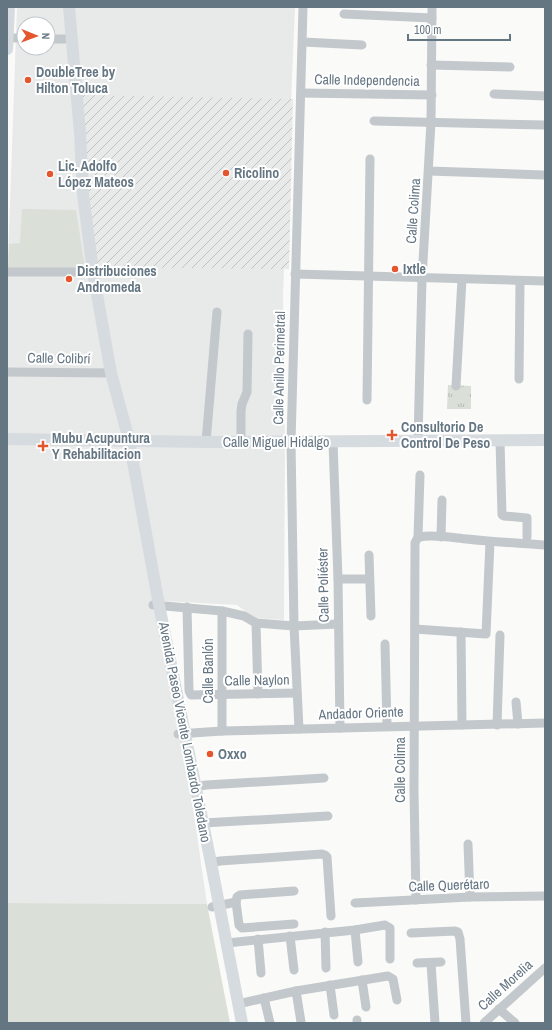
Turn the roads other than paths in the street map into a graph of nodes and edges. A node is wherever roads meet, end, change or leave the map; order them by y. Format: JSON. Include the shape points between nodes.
{"nodes":[{"id":1,"x":9,"y":7,"type":"edge"},
{"id":2,"x":69,"y":7,"type":"edge"},
{"id":3,"x":304,"y":7,"type":"edge"},
{"id":4,"x":432,"y":7,"type":"edge"},
{"id":5,"x":344,"y":14,"type":"dead end"},
{"id":6,"x":432,"y":18,"type":"junction"},
{"id":7,"x":8,"y":38,"type":"edge"},
{"id":8,"x":56,"y":38,"type":"edge"},
{"id":9,"x":71,"y":39,"type":"junction"},
{"id":10,"x":303,"y":42,"type":"junction"},
{"id":11,"x":362,"y":45,"type":"dead end"},
{"id":12,"x":7,"y":49,"type":"edge"},
{"id":13,"x":431,"y":65,"type":"junction"},
{"id":14,"x":510,"y":67,"type":"dead end"},
{"id":15,"x":301,"y":93,"type":"junction"},
{"id":16,"x":494,"y":94,"type":"dead end"},
{"id":17,"x":432,"y":95,"type":"junction"},
{"id":18,"x":545,"y":96,"type":"edge"},
{"id":19,"x":374,"y":121,"type":"dead end"},
{"id":20,"x":431,"y":122,"type":"junction"},
{"id":21,"x":545,"y":125,"type":"edge"},
{"id":22,"x":370,"y":159,"type":"dead end"},
{"id":23,"x":430,"y":170,"type":"junction"},
{"id":24,"x":544,"y":175,"type":"edge"},
{"id":25,"x":7,"y":272,"type":"edge"},
{"id":26,"x":93,"y":272,"type":"junction"},
{"id":27,"x":295,"y":274,"type":"junction"},
{"id":28,"x":369,"y":277,"type":"junction"},
{"id":29,"x":422,"y":279,"type":"junction"},
{"id":30,"x":462,"y":280,"type":"junction"},
{"id":31,"x":520,"y":280,"type":"junction"},
{"id":32,"x":545,"y":281,"type":"edge"},
{"id":33,"x":217,"y":312,"type":"dead end"},
{"id":34,"x":248,"y":334,"type":"dead end"},
{"id":35,"x":7,"y":372,"type":"edge"},
{"id":36,"x":111,"y":373,"type":"junction"},
{"id":37,"x":519,"y":379,"type":"dead end"},
{"id":38,"x":456,"y":386,"type":"dead end"},
{"id":39,"x":367,"y":400,"type":"dead end"},
{"id":40,"x":7,"y":439,"type":"edge"},
{"id":41,"x":129,"y":440,"type":"junction"},
{"id":42,"x":418,"y":440,"type":"junction"},
{"id":43,"x":545,"y":440,"type":"edge"},
{"id":44,"x":500,"y":441,"type":"junction"},
{"id":45,"x":206,"y":442,"type":"junction"},
{"id":46,"x":241,"y":442,"type":"junction"},
{"id":47,"x":291,"y":442,"type":"junction"},
{"id":48,"x":333,"y":442,"type":"junction"},
{"id":49,"x":420,"y":475,"type":"dead end"},
{"id":50,"x":442,"y":500,"type":"dead end"},
{"id":51,"x":442,"y":537,"type":"junction"},
{"id":52,"x":527,"y":537,"type":"dead end"},
{"id":53,"x":417,"y":540,"type":"junction"},
{"id":54,"x":490,"y":542,"type":"junction"},
{"id":55,"x":545,"y":545,"type":"edge"},
{"id":56,"x":369,"y":555,"type":"dead end"},
{"id":57,"x":338,"y":579,"type":"junction"},
{"id":58,"x":369,"y":579,"type":"junction"},
{"id":59,"x":156,"y":605,"type":"junction"},
{"id":60,"x":187,"y":607,"type":"junction"},
{"id":61,"x":222,"y":611,"type":"junction"},
{"id":62,"x":371,"y":616,"type":"dead end"},
{"id":63,"x":256,"y":624,"type":"junction"},
{"id":64,"x":338,"y":624,"type":"junction"},
{"id":65,"x":294,"y":626,"type":"junction"},
{"id":66,"x":415,"y":629,"type":"junction"},
{"id":67,"x":461,"y":632,"type":"junction"},
{"id":68,"x":500,"y":635,"type":"dead end"},
{"id":69,"x":385,"y":644,"type":"dead end"},
{"id":70,"x":297,"y":693,"type":"junction"},
{"id":71,"x":222,"y":694,"type":"junction"},
{"id":72,"x":258,"y":694,"type":"junction"},
{"id":73,"x":516,"y":702,"type":"dead end"},
{"id":74,"x":545,"y":723,"type":"edge"},
{"id":75,"x":518,"y":724,"type":"junction"},
{"id":76,"x":414,"y":725,"type":"junction"},
{"id":77,"x":462,"y":725,"type":"junction"},
{"id":78,"x":497,"y":725,"type":"junction"},
{"id":79,"x":387,"y":726,"type":"junction"},
{"id":80,"x":340,"y":728,"type":"junction"},
{"id":81,"x":298,"y":729,"type":"junction"},
{"id":82,"x":222,"y":731,"type":"junction"},
{"id":83,"x":181,"y":734,"type":"junction"},
{"id":84,"x":324,"y":778,"type":"dead end"},
{"id":85,"x":195,"y":787,"type":"junction"},
{"id":86,"x":328,"y":816,"type":"dead end"},
{"id":87,"x":203,"y":823,"type":"junction"},
{"id":88,"x":468,"y":844,"type":"dead end"},
{"id":89,"x":211,"y":863,"type":"junction"},
{"id":90,"x":294,"y":891,"type":"dead end"},
{"id":91,"x":545,"y":896,"type":"edge"},
{"id":92,"x":470,"y":897,"type":"junction"},
{"id":93,"x":416,"y":900,"type":"junction"},
{"id":94,"x":236,"y":902,"type":"junction"},
{"id":95,"x":355,"y":903,"type":"dead end"},
{"id":96,"x":216,"y":906,"type":"junction"},
{"id":97,"x":331,"y":916,"type":"dead end"},
{"id":98,"x":294,"y":924,"type":"dead end"},
{"id":99,"x":355,"y":930,"type":"junction"},
{"id":100,"x":325,"y":932,"type":"junction"},
{"id":101,"x":411,"y":933,"type":"dead end"},
{"id":102,"x":290,"y":936,"type":"junction"},
{"id":103,"x":258,"y":939,"type":"junction"},
{"id":104,"x":227,"y":943,"type":"junction"},
{"id":105,"x":390,"y":959,"type":"dead end"},
{"id":106,"x":358,"y":962,"type":"dead end"},
{"id":107,"x":441,"y":962,"type":"dead end"},
{"id":108,"x":417,"y":963,"type":"dead end"},
{"id":109,"x":431,"y":963,"type":"junction"},
{"id":110,"x":326,"y":968,"type":"dead end"},
{"id":111,"x":545,"y":968,"type":"edge"},
{"id":112,"x":294,"y":970,"type":"dead end"},
{"id":113,"x":261,"y":973,"type":"dead end"},
{"id":114,"x":362,"y":980,"type":"junction"},
{"id":115,"x":330,"y":985,"type":"junction"},
{"id":116,"x":296,"y":991,"type":"junction"},
{"id":117,"x":264,"y":998,"type":"junction"},
{"id":118,"x":397,"y":1000,"type":"dead end"},
{"id":119,"x":238,"y":1004,"type":"junction"},
{"id":120,"x":366,"y":1007,"type":"dead end"},
{"id":121,"x":499,"y":1009,"type":"junction"},
{"id":122,"x":334,"y":1015,"type":"dead end"},
{"id":123,"x":301,"y":1022,"type":"dead end"},
{"id":124,"x":235,"y":1023,"type":"edge"},
{"id":125,"x":242,"y":1023,"type":"edge"},
{"id":126,"x":270,"y":1023,"type":"edge"},
{"id":127,"x":435,"y":1023,"type":"edge"},
{"id":128,"x":466,"y":1023,"type":"edge"},
{"id":129,"x":484,"y":1023,"type":"edge"},
{"id":130,"x":515,"y":1023,"type":"edge"}],
"edges":[{"from":1,"to":7,"type":"main road"},
{"from":2,"to":9,"type":"main road","name":"Avenida Paseo Vicente Lombardo Toledano"},
{"from":3,"to":10,"type":"street","name":"Calle Anillo Perimetral"},
{"from":4,"to":6,"type":"street","name":"Calle Colima"},
{"from":5,"to":6,"type":"street"},
{"from":6,"to":13,"type":"street","name":"Calle Colima"},
{"from":7,"to":12,"type":"main road"},
{"from":8,"to":9,"type":"street"},
{"from":9,"to":26,"type":"main road","name":"Avenida Paseo Vicente Lombardo Toledano","via":[[83,194]]},
{"from":10,"to":11,"type":"street"},
{"from":10,"to":15,"type":"street","name":"Calle Anillo Perimetral"},
{"from":13,"to":14,"type":"street"},
{"from":13,"to":17,"type":"street","name":"Calle Colima"},
{"from":15,"to":17,"type":"street","name":"Calle Independencia"},
{"from":15,"to":27,"type":"street","name":"Calle Anillo Perimetral"},
{"from":16,"to":18,"type":"street"},
{"from":17,"to":20,"type":"street","name":"Calle Colima"},
{"from":19,"to":20,"type":"street"},
{"from":20,"to":21,"type":"street"},
{"from":20,"to":23,"type":"street","name":"Calle Colima"},
{"from":22,"to":28,"type":"street"},
{"from":23,"to":24,"type":"street"},
{"from":23,"to":29,"type":"street","name":"Calle Colima"},
{"from":25,"to":26,"type":"street"},
{"from":26,"to":36,"type":"main road","name":"Avenida Paseo Vicente Lombardo Toledano"},
{"from":27,"to":28,"type":"street"},
{"from":27,"to":47,"type":"street","name":"Calle Anillo Perimetral"},
{"from":28,"to":29,"type":"street"},
{"from":28,"to":39,"type":"street"},
{"from":29,"to":30,"type":"street"},
{"from":29,"to":42,"type":"street","name":"Calle Colima"},
{"from":30,"to":31,"type":"street"},
{"from":30,"to":38,"type":"street"},
{"from":31,"to":32,"type":"street"},
{"from":31,"to":37,"type":"street"},
{"from":33,"to":45,"type":"street"},
{"from":34,"to":46,"type":"street","via":[[247,392],[241,411]]},
{"from":35,"to":36,"type":"street","name":"Calle Colibrí"},
{"from":36,"to":41,"type":"main road","name":"Avenida Paseo Vicente Lombardo Toledano"},
{"from":40,"to":41,"type":"main road","name":"Calle Miguel Hidalgo"},
{"from":41,"to":45,"type":"main road","name":"Calle Miguel Hidalgo"},
{"from":41,"to":59,"type":"main road","name":"Avenida Paseo Vicente Lombardo Toledano"},
{"from":42,"to":44,"type":"main road","name":"Calle Miguel Hidalgo"},
{"from":42,"to":48,"type":"main road","name":"Calle Miguel Hidalgo"},
{"from":43,"to":44,"type":"main road","name":"Calle Miguel Hidalgo"},
{"from":44,"to":52,"type":"street","via":[[502,515],[527,518]]},
{"from":45,"to":46,"type":"main road","name":"Calle Miguel Hidalgo"},
{"from":46,"to":47,"type":"main road","name":"Calle Miguel Hidalgo"},
{"from":47,"to":48,"type":"main road","name":"Calle Miguel Hidalgo"},
{"from":47,"to":65,"type":"street","name":"Calle Anillo Perimetral"},
{"from":48,"to":57,"type":"street","name":"Calle Poliéster"},
{"from":49,"to":53,"type":"street","name":"Calle Colima"},
{"from":50,"to":51,"type":"street"},
{"from":51,"to":53,"type":"street"},
{"from":51,"to":54,"type":"street"},
{"from":53,"to":66,"type":"street","name":"Calle Colima"},
{"from":54,"to":55,"type":"street"},
{"from":54,"to":67,"type":"street","via":[[486,634]]},
{"from":56,"to":58,"type":"street"},
{"from":57,"to":58,"type":"street"},
{"from":57,"to":64,"type":"street","name":"Calle Poliéster"},
{"from":58,"to":62,"type":"street"},
{"from":59,"to":60,"type":"street"},
{"from":59,"to":83,"type":"main road","name":"Avenida Paseo Vicente Lombardo Toledano"},
{"from":60,"to":61,"type":"street"},
{"from":60,"to":71,"type":"street","name":"Calle Naylon","via":[[190,694]]},
{"from":61,"to":63,"type":"street","via":[[244,616]]},
{"from":61,"to":71,"type":"street","name":"Calle Banlón"},
{"from":63,"to":65,"type":"street"},
{"from":63,"to":72,"type":"street"},
{"from":64,"to":65,"type":"street"},
{"from":64,"to":80,"type":"street","name":"Calle Poliéster"},
{"from":65,"to":70,"type":"street","name":"Calle Anillo Perimetral"},
{"from":66,"to":67,"type":"street"},
{"from":66,"to":76,"type":"street","name":"Calle Colima"},
{"from":67,"to":77,"type":"street"},
{"from":68,"to":78,"type":"street"},
{"from":69,"to":79,"type":"street"},
{"from":70,"to":72,"type":"street","name":"Calle Naylon"},
{"from":70,"to":81,"type":"street","name":"Calle Anillo Perimetral"},
{"from":71,"to":72,"type":"street","name":"Calle Naylon"},
{"from":71,"to":82,"type":"street","name":"Calle Banlón"},
{"from":73,"to":75,"type":"street"},
{"from":74,"to":75,"type":"street","name":"Andador Oriente"},
{"from":75,"to":78,"type":"street","name":"Andador Oriente"},
{"from":76,"to":77,"type":"street","name":"Andador Oriente"},
{"from":76,"to":79,"type":"street","name":"Andador Oriente"},
{"from":76,"to":93,"type":"street","name":"Calle Colima"},
{"from":77,"to":78,"type":"street","name":"Andador Oriente"},
{"from":79,"to":80,"type":"street","name":"Andador Oriente"},
{"from":80,"to":81,"type":"street","name":"Andador Oriente"},
{"from":81,"to":82,"type":"street","name":"Andador Oriente"},
{"from":82,"to":83,"type":"street","name":"Andador Oriente"},
{"from":83,"to":85,"type":"main road","name":"Avenida Paseo Vicente Lombardo Toledano"},
{"from":83,"to":96,"type":"main road","name":"Avenida Paseo Vicente Lombardo Toledano"},
{"from":84,"to":85,"type":"street"},
{"from":85,"to":87,"type":"main road","name":"Avenida Paseo Vicente Lombardo Toledano"},
{"from":86,"to":87,"type":"street"},
{"from":87,"to":89,"type":"main road","name":"Avenida Paseo Vicente Lombardo Toledano"},
{"from":88,"to":92,"type":"street"},
{"from":89,"to":96,"type":"main road","name":"Avenida Paseo Vicente Lombardo Toledano"},
{"from":89,"to":97,"type":"street","via":[[325,855]]},
{"from":90,"to":94,"type":"street","via":[[240,895]]},
{"from":91,"to":92,"type":"street","name":"Calle Querétaro"},
{"from":92,"to":93,"type":"street","name":"Calle Querétaro"},
{"from":93,"to":95,"type":"street","name":"Calle Querétaro"},
{"from":94,"to":96,"type":"street"},
{"from":94,"to":98,"type":"street","via":[[239,925],[242,928]]},
{"from":96,"to":104,"type":"main road","name":"Avenida Paseo Vicente Lombardo Toledano"},
{"from":96,"to":124,"type":"main road","name":"Avenida Paseo Vicente Lombardo Toledano"},
{"from":99,"to":100,"type":"street"},
{"from":99,"to":105,"type":"street","via":[[388,926]]},
{"from":99,"to":106,"type":"street"},
{"from":100,"to":102,"type":"street"},
{"from":100,"to":110,"type":"street"},
{"from":101,"to":128,"type":"street","via":[[458,932]]},
{"from":102,"to":103,"type":"street"},
{"from":102,"to":112,"type":"street"},
{"from":103,"to":104,"type":"street"},
{"from":103,"to":113,"type":"street"},
{"from":104,"to":119,"type":"main road","name":"Avenida Paseo Vicente Lombardo Toledano"},
{"from":107,"to":109,"type":"street"},
{"from":108,"to":109,"type":"street"},
{"from":109,"to":127,"type":"street"},
{"from":111,"to":121,"type":"street","name":"Calle Morelia"},
{"from":114,"to":115,"type":"street"},
{"from":114,"to":118,"type":"street","via":[[388,976],[393,979]]},
{"from":114,"to":120,"type":"street"},
{"from":115,"to":116,"type":"street"},
{"from":115,"to":122,"type":"street"},
{"from":116,"to":117,"type":"street"},
{"from":116,"to":123,"type":"street"},
{"from":117,"to":119,"type":"street"},
{"from":117,"to":126,"type":"street"},
{"from":119,"to":125,"type":"main road","name":"Avenida Paseo Vicente Lombardo Toledano"},
{"from":121,"to":129,"type":"street","name":"Calle Morelia"},
{"from":121,"to":130,"type":"street"}]}
